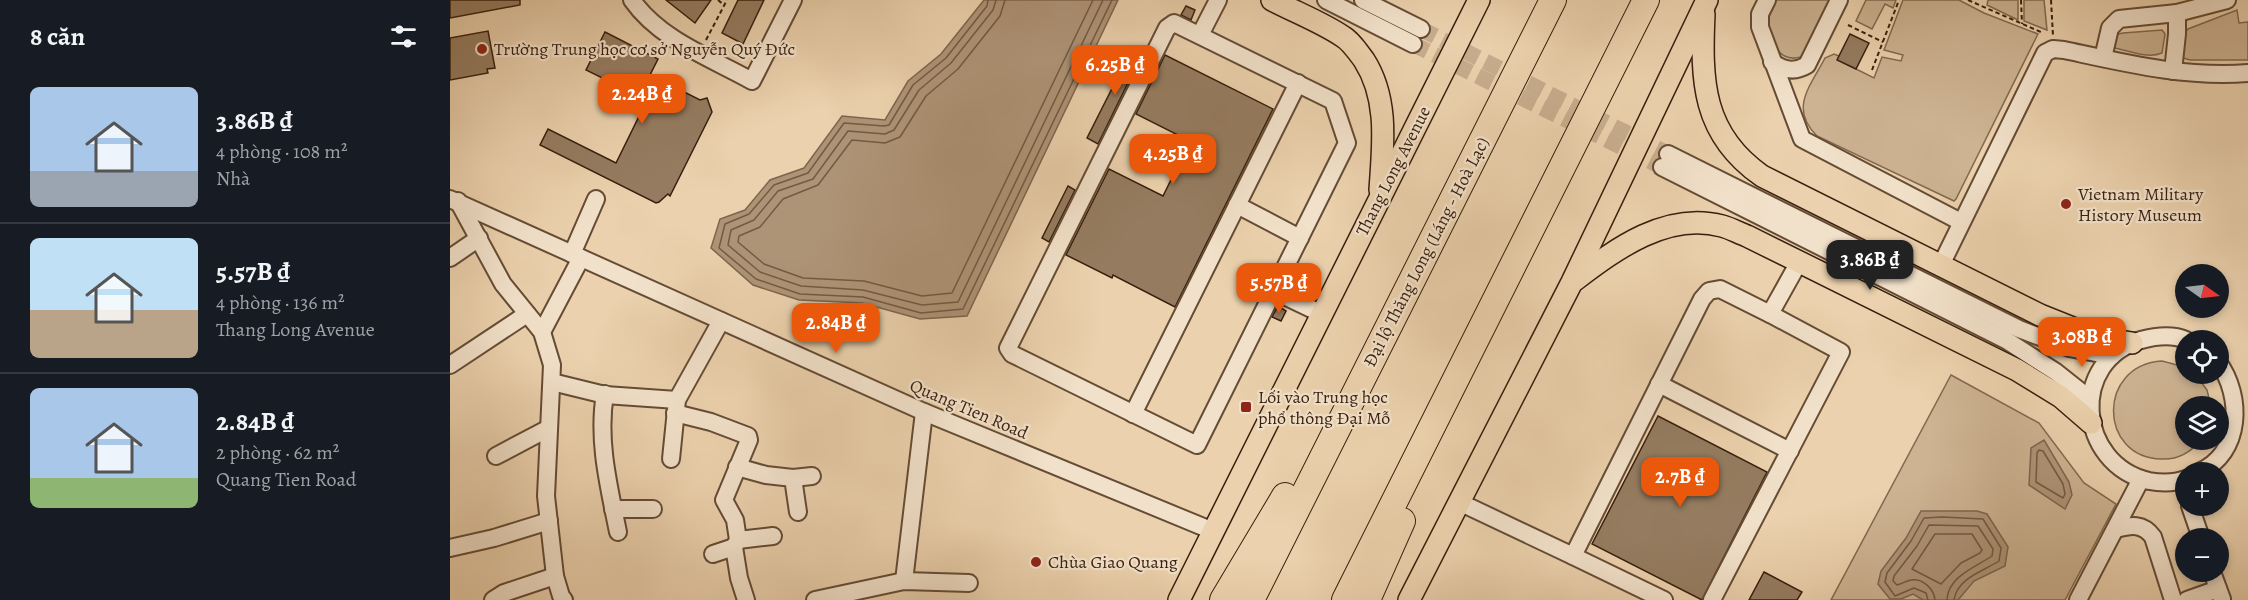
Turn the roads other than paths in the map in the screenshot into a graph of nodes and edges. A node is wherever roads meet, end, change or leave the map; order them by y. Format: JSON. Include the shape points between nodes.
{"nodes":[{"id":1,"x":632,"y":0,"type":"edge"},
{"id":2,"x":793,"y":0,"type":"edge"},
{"id":3,"x":1218,"y":0,"type":"edge"},
{"id":4,"x":1272,"y":0,"type":"edge"},
{"id":5,"x":1326,"y":0,"type":"edge"},
{"id":6,"x":1363,"y":0,"type":"edge"},
{"id":7,"x":1479,"y":0,"type":"edge"},
{"id":8,"x":1647,"y":0,"type":"edge"},
{"id":9,"x":1767,"y":0,"type":"edge"},
{"id":10,"x":1839,"y":0,"type":"edge"},
{"id":11,"x":2227,"y":0,"type":"edge"},
{"id":12,"x":1705,"y":3,"type":"edge"},
{"id":13,"x":1551,"y":4,"type":"edge"},
{"id":14,"x":2177,"y":13,"type":"junction"},
{"id":15,"x":1421,"y":29,"type":"tunnel mouth"},
{"id":16,"x":1200,"y":35,"type":"junction"},
{"id":17,"x":1413,"y":44,"type":"tunnel mouth"},
{"id":18,"x":2103,"y":58,"type":"junction"},
{"id":19,"x":1772,"y":62,"type":"junction"},
{"id":20,"x":2173,"y":71,"type":"junction"},
{"id":21,"x":2248,"y":73,"type":"edge"},
{"id":22,"x":1298,"y":83,"type":"junction"},
{"id":23,"x":1486,"y":134,"type":"junction"},
{"id":24,"x":454,"y":198,"type":"edge"},
{"id":25,"x":1380,"y":198,"type":"junction"},
{"id":26,"x":596,"y":199,"type":"dead end"},
{"id":27,"x":1237,"y":205,"type":"junction"},
{"id":28,"x":1540,"y":212,"type":"junction"},
{"id":29,"x":1961,"y":222,"type":"junction"},
{"id":30,"x":479,"y":238,"type":"junction"},
{"id":31,"x":1300,"y":238,"type":"junction"},
{"id":32,"x":576,"y":256,"type":"junction"},
{"id":33,"x":450,"y":258,"type":"edge"},
{"id":34,"x":1799,"y":262,"type":"junction"},
{"id":35,"x":1941,"y":265,"type":"junction"},
{"id":36,"x":1572,"y":282,"type":"junction"},
{"id":37,"x":1274,"y":291,"type":"junction"},
{"id":38,"x":527,"y":314,"type":"junction"},
{"id":39,"x":1322,"y":314,"type":"junction"},
{"id":40,"x":1770,"y":314,"type":"junction"},
{"id":41,"x":721,"y":321,"type":"junction"},
{"id":42,"x":542,"y":332,"type":"junction"},
{"id":43,"x":2175,"y":338,"type":"edge"},
{"id":44,"x":2132,"y":343,"type":"junction"},
{"id":45,"x":2112,"y":356,"type":"junction"},
{"id":46,"x":450,"y":364,"type":"edge"},
{"id":47,"x":2229,"y":379,"type":"edge"},
{"id":48,"x":552,"y":382,"type":"junction"},
{"id":49,"x":1659,"y":384,"type":"junction"},
{"id":50,"x":605,"y":394,"type":"junction"},
{"id":51,"x":2090,"y":399,"type":"junction"},
{"id":52,"x":676,"y":406,"type":"junction"},
{"id":53,"x":924,"y":412,"type":"junction"},
{"id":54,"x":1133,"y":414,"type":"junction"},
{"id":55,"x":2091,"y":423,"type":"junction"},
{"id":56,"x":549,"y":428,"type":"junction"},
{"id":57,"x":1790,"y":451,"type":"junction"},
{"id":58,"x":496,"y":456,"type":"dead end"},
{"id":59,"x":671,"y":459,"type":"dead end"},
{"id":60,"x":2211,"y":462,"type":"edge"},
{"id":61,"x":737,"y":467,"type":"junction"},
{"id":62,"x":812,"y":476,"type":"dead end"},
{"id":63,"x":793,"y":478,"type":"junction"},
{"id":64,"x":2141,"y":479,"type":"junction"},
{"id":65,"x":2175,"y":484,"type":"edge"},
{"id":66,"x":1459,"y":502,"type":"junction"},
{"id":67,"x":653,"y":508,"type":"dead end"},
{"id":68,"x":613,"y":509,"type":"junction"},
{"id":69,"x":798,"y":512,"type":"dead end"},
{"id":70,"x":549,"y":520,"type":"junction"},
{"id":71,"x":2116,"y":529,"type":"junction"},
{"id":72,"x":1213,"y":531,"type":"junction"},
{"id":73,"x":618,"y":532,"type":"dead end"},
{"id":74,"x":773,"y":536,"type":"dead end"},
{"id":75,"x":736,"y":543,"type":"junction"},
{"id":76,"x":450,"y":548,"type":"edge"},
{"id":77,"x":713,"y":554,"type":"dead end"},
{"id":78,"x":1573,"y":556,"type":"junction"},
{"id":79,"x":555,"y":576,"type":"junction"},
{"id":80,"x":904,"y":581,"type":"junction"},
{"id":81,"x":969,"y":582,"type":"dead end"},
{"id":82,"x":2220,"y":595,"type":"edge"},
{"id":83,"x":493,"y":600,"type":"edge"},
{"id":84,"x":564,"y":600,"type":"edge"},
{"id":85,"x":746,"y":600,"type":"edge"},
{"id":86,"x":815,"y":600,"type":"edge"},
{"id":87,"x":1179,"y":600,"type":"edge"},
{"id":88,"x":1223,"y":600,"type":"edge"},
{"id":89,"x":1251,"y":600,"type":"edge"},
{"id":90,"x":1345,"y":600,"type":"edge"},
{"id":91,"x":1367,"y":600,"type":"edge"},
{"id":92,"x":1408,"y":600,"type":"edge"},
{"id":93,"x":1664,"y":600,"type":"edge"},
{"id":94,"x":1712,"y":600,"type":"edge"},
{"id":95,"x":2079,"y":600,"type":"edge"},
{"id":96,"x":2173,"y":600,"type":"edge"},
{"id":97,"x":2187,"y":600,"type":"edge"}],
"edges":[{"from":1,"to":2,"type":"street","via":[[659,28],[752,81]]},
{"from":3,"to":16,"type":"street"},
{"from":4,"to":25,"type":"main road","via":[[1344,36],[1373,75],[1384,126]]},
{"from":5,"to":17,"type":"street"},
{"from":6,"to":15,"type":"street"},
{"from":7,"to":25,"type":"main road","name":"Thang Long Avenue"},
{"from":8,"to":28,"type":"highway"},
{"from":9,"to":19,"type":"street","via":[[1760,14],[1760,27]]},
{"from":10,"to":19,"type":"street","via":[[1807,65],[1792,70]]},
{"from":11,"to":14,"type":"street"},
{"from":12,"to":35,"type":"main road","via":[[1702,54],[1708,105],[1715,125],[1737,157],[1762,176]]},
{"from":12,"to":36,"type":"main road"},
{"from":13,"to":23,"type":"highway","name":"Đại lộ Thăng Long (Láng - Hoà Lạc)"},
{"from":14,"to":18,"type":"street","via":[[2119,19],[2110,28]]},
{"from":14,"to":20,"type":"street"},
{"from":16,"to":22,"type":"street"},
{"from":16,"to":54,"type":"street","via":[[1174,24],[1167,28],[1008,344],[1012,354]]},
{"from":18,"to":20,"type":"street"},
{"from":18,"to":29,"type":"street","via":[[2054,49],[2045,53]]},
{"from":19,"to":29,"type":"street","via":[[1802,139]]},
{"from":20,"to":21,"type":"street"},
{"from":22,"to":27,"type":"street"},
{"from":22,"to":31,"type":"street","via":[[1333,101],[1347,143]]},
{"from":23,"to":88,"type":"highway","via":[[1400,280],[1272,520]]},
{"from":23,"to":89,"type":"highway","name":"Đại lộ Thăng Long (Láng - Hoà Lạc)"},
{"from":24,"to":30,"type":"street"},
{"from":24,"to":32,"type":"street","name":"Quang Tien Road"},
{"from":25,"to":39,"type":"main road","name":"Thang Long Avenue"},
{"from":26,"to":32,"type":"street"},
{"from":27,"to":31,"type":"street"},
{"from":27,"to":54,"type":"street"},
{"from":28,"to":90,"type":"highway"},
{"from":28,"to":91,"type":"highway","via":[[1506,304],[1432,451]]},
{"from":29,"to":35,"type":"street"},
{"from":30,"to":33,"type":"street"},
{"from":30,"to":38,"type":"street","via":[[503,284]]},
{"from":31,"to":37,"type":"street"},
{"from":32,"to":41,"type":"street","name":"Quang Tien Road"},
{"from":32,"to":42,"type":"street"},
{"from":34,"to":36,"type":"main road","via":[[1721,225],[1690,223],[1635,239]]},
{"from":34,"to":40,"type":"street"},
{"from":34,"to":55,"type":"main road","via":[[2017,370],[2061,397]]},
{"from":35,"to":44,"type":"main road","via":[[2068,327],[2095,337]]},
{"from":36,"to":66,"type":"main road"},
{"from":37,"to":39,"type":"street"},
{"from":37,"to":54,"type":"street","via":[[1197,445]]},
{"from":38,"to":42,"type":"street"},
{"from":38,"to":46,"type":"street"},
{"from":39,"to":72,"type":"main road","name":"Thang Long Avenue"},
{"from":40,"to":49,"type":"street","via":[[1720,289],[1709,291]]},
{"from":40,"to":57,"type":"street","via":[[1841,352]]},
{"from":41,"to":52,"type":"street"},
{"from":41,"to":53,"type":"street","name":"Quang Tien Road"},
{"from":42,"to":48,"type":"street","via":[[552,365]]},
{"from":43,"to":44,"type":"street","via":[[2155,336]]},
{"from":44,"to":45,"type":"street"},
{"from":45,"to":51,"type":"street","via":[[2098,376]]},
{"from":45,"to":51,"type":"street","via":[[2069,348],[2019,329],[1665,160],[2002,338]]},
{"from":47,"to":60,"type":"street","via":[[2236,408],[2232,432],[2221,454]]},
{"from":48,"to":50,"type":"street"},
{"from":48,"to":56,"type":"street"},
{"from":49,"to":57,"type":"street"},
{"from":49,"to":78,"type":"street"},
{"from":50,"to":52,"type":"street"},
{"from":50,"to":68,"type":"street","via":[[604,460]]},
{"from":51,"to":55,"type":"street"},
{"from":52,"to":59,"type":"street"},
{"from":52,"to":61,"type":"street","via":[[747,434],[749,440]]},
{"from":53,"to":72,"type":"street","name":"Quang Tien Road"},
{"from":53,"to":80,"type":"street"},
{"from":55,"to":64,"type":"street","via":[[2099,446],[2114,464]]},
{"from":56,"to":58,"type":"street"},
{"from":56,"to":70,"type":"street"},
{"from":57,"to":94,"type":"street"},
{"from":61,"to":63,"type":"street"},
{"from":61,"to":75,"type":"street","via":[[724,500],[735,520]]},
{"from":62,"to":63,"type":"street"},
{"from":63,"to":69,"type":"street"},
{"from":64,"to":65,"type":"street"},
{"from":64,"to":71,"type":"street"},
{"from":66,"to":78,"type":"street"},
{"from":66,"to":92,"type":"main road"},
{"from":67,"to":68,"type":"street"},
{"from":68,"to":73,"type":"street"},
{"from":70,"to":76,"type":"street"},
{"from":70,"to":79,"type":"street"},
{"from":71,"to":95,"type":"street"},
{"from":71,"to":96,"type":"street","via":[[2132,525],[2153,537]]},
{"from":72,"to":87,"type":"main road","name":"Thang Long Avenue"},
{"from":74,"to":75,"type":"street"},
{"from":75,"to":77,"type":"street"},
{"from":75,"to":85,"type":"street","via":[[739,578]]},
{"from":78,"to":93,"type":"street"},
{"from":79,"to":83,"type":"street"},
{"from":79,"to":84,"type":"street"},
{"from":80,"to":81,"type":"street"},
{"from":80,"to":86,"type":"street"},
{"from":82,"to":97,"type":"street"}]}
